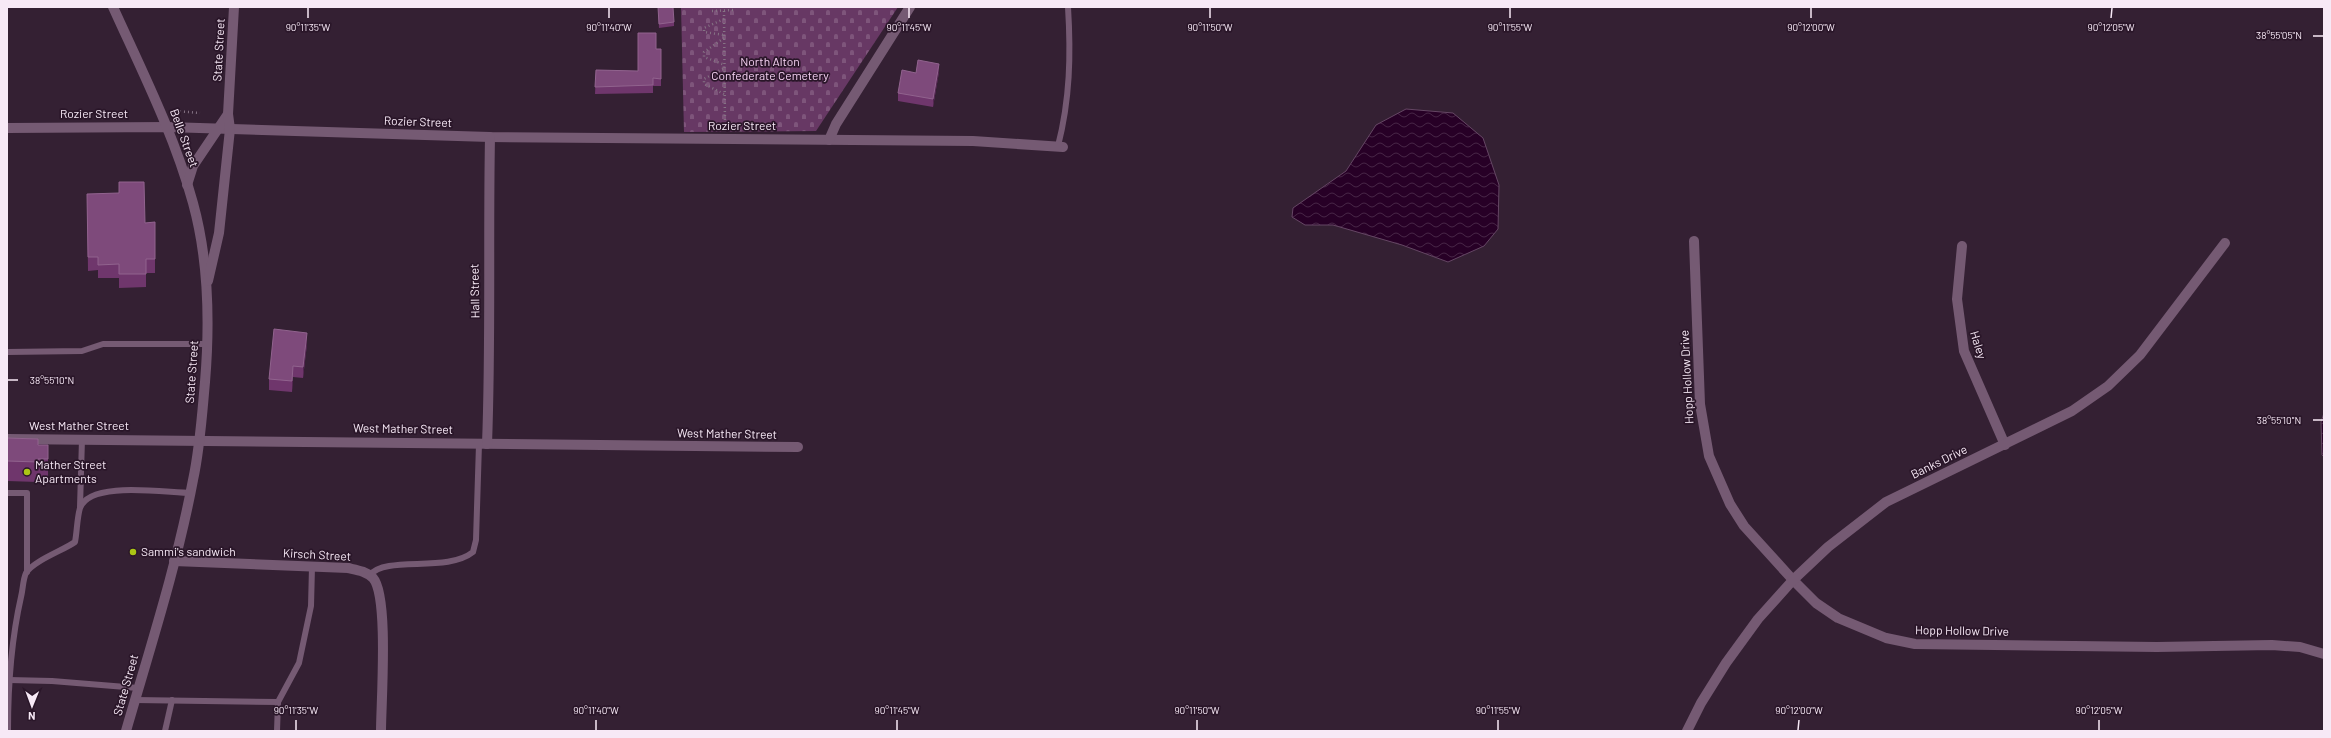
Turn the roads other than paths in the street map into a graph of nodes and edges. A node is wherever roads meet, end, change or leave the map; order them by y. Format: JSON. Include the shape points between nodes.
{"nodes":[{"id":1,"x":114,"y":7,"type":"edge"},
{"id":2,"x":234,"y":7,"type":"edge"},
{"id":3,"x":910,"y":7,"type":"edge"},
{"id":4,"x":1068,"y":7,"type":"edge"},
{"id":5,"x":228,"y":114,"type":"junction"},
{"id":6,"x":167,"y":127,"type":"junction"},
{"id":7,"x":7,"y":128,"type":"edge"},
{"id":8,"x":218,"y":129,"type":"junction"},
{"id":9,"x":230,"y":130,"type":"junction"},
{"id":10,"x":490,"y":137,"type":"junction"},
{"id":11,"x":829,"y":140,"type":"junction"},
{"id":12,"x":1060,"y":146,"type":"joint"},
{"id":13,"x":187,"y":185,"type":"junction"},
{"id":14,"x":1694,"y":241,"type":"dead end"},
{"id":15,"x":2225,"y":243,"type":"dead end"},
{"id":16,"x":1962,"y":246,"type":"dead end"},
{"id":17,"x":207,"y":286,"type":"junction"},
{"id":18,"x":207,"y":344,"type":"junction"},
{"id":19,"x":7,"y":352,"type":"edge"},
{"id":20,"x":7,"y":439,"type":"edge"},
{"id":21,"x":82,"y":439,"type":"junction"},
{"id":22,"x":200,"y":439,"type":"junction"},
{"id":23,"x":483,"y":444,"type":"junction"},
{"id":24,"x":2005,"y":445,"type":"junction"},
{"id":25,"x":798,"y":448,"type":"dead end"},
{"id":26,"x":7,"y":493,"type":"edge"},
{"id":27,"x":190,"y":493,"type":"junction"},
{"id":28,"x":80,"y":508,"type":"junction"},
{"id":29,"x":174,"y":562,"type":"junction"},
{"id":30,"x":312,"y":567,"type":"junction"},
{"id":31,"x":27,"y":572,"type":"junction"},
{"id":32,"x":370,"y":575,"type":"junction"},
{"id":33,"x":1793,"y":580,"type":"junction"},
{"id":34,"x":2324,"y":654,"type":"edge"},
{"id":35,"x":9,"y":680,"type":"junction"},
{"id":36,"x":138,"y":688,"type":"junction"},
{"id":37,"x":135,"y":700,"type":"junction"},
{"id":38,"x":172,"y":700,"type":"junction"},
{"id":39,"x":278,"y":702,"type":"junction"},
{"id":40,"x":8,"y":731,"type":"edge"},
{"id":41,"x":126,"y":731,"type":"edge"},
{"id":42,"x":165,"y":731,"type":"edge"},
{"id":43,"x":277,"y":731,"type":"edge"},
{"id":44,"x":380,"y":731,"type":"edge"},
{"id":45,"x":1687,"y":731,"type":"edge"}],
"edges":[{"from":1,"to":6,"type":"street","name":"Belle Street"},
{"from":2,"to":5,"type":"street","name":"State Street"},
{"from":3,"to":11,"type":"street","via":[[836,124]]},
{"from":4,"to":12,"type":"lane","via":[[1071,65]]},
{"from":5,"to":8,"type":"street"},
{"from":5,"to":9,"type":"street","name":"State Street"},
{"from":6,"to":7,"type":"street","name":"Rozier Street"},
{"from":6,"to":8,"type":"street","name":"Rozier Street"},
{"from":6,"to":13,"type":"street","name":"Belle Street"},
{"from":8,"to":9,"type":"street","name":"Rozier Street"},
{"from":8,"to":13,"type":"street","via":[[193,166]]},
{"from":9,"to":10,"type":"street","name":"Rozier Street"},
{"from":9,"to":17,"type":"street","name":"State Street","via":[[219,233]]},
{"from":10,"to":11,"type":"street","name":"Rozier Street"},
{"from":10,"to":23,"type":"street","name":"Hall Street","via":[[490,371]]},
{"from":11,"to":12,"type":"street","name":"Rozier Street","via":[[972,140]]},
{"from":13,"to":17,"type":"street","name":"Belle Street","via":[[193,204]]},
{"from":14,"to":33,"type":"street","name":"Hopp Hollow Drive","via":[[1700,404],[1710,456],[1724,492],[1744,526]]},
{"from":15,"to":24,"type":"street","name":"Banks Drive","via":[[2125,372],[2078,407]]},
{"from":16,"to":24,"type":"street","name":"Haley","via":[[1957,299],[1964,351]]},
{"from":17,"to":18,"type":"street","name":"State Street"},
{"from":18,"to":19,"type":"lane","via":[[103,344],[82,351]]},
{"from":18,"to":22,"type":"street","name":"State Street"},
{"from":20,"to":21,"type":"street","name":"West Mather Street"},
{"from":21,"to":22,"type":"street","name":"West Mather Street"},
{"from":21,"to":28,"type":"lane"},
{"from":22,"to":23,"type":"street","name":"West Mather Street"},
{"from":22,"to":27,"type":"street","name":"State Street"},
{"from":23,"to":25,"type":"street","name":"West Mather Street"},
{"from":23,"to":32,"type":"lane","via":[[473,552],[460,559],[442,563],[385,567]]},
{"from":24,"to":33,"type":"street","name":"Banks Drive","via":[[1886,502],[1828,547]]},
{"from":26,"to":31,"type":"lane","via":[[27,493]]},
{"from":27,"to":28,"type":"lane","via":[[110,490],[91,496]]},
{"from":27,"to":29,"type":"street","name":"State Street"},
{"from":28,"to":31,"type":"lane","via":[[75,542],[41,560]]},
{"from":29,"to":30,"type":"street","name":"Kirsch Street"},
{"from":29,"to":36,"type":"street","name":"State Street"},
{"from":30,"to":32,"type":"street","name":"Kirsch Street","via":[[348,568]]},
{"from":30,"to":39,"type":"lane","via":[[311,606],[300,663]]},
{"from":31,"to":35,"type":"lane","via":[[13,634]]},
{"from":32,"to":44,"type":"street","via":[[378,587],[381,598]]},
{"from":33,"to":34,"type":"street","name":"Hopp Hollow Drive","via":[[1816,603],[1838,618],[1886,638],[1915,644],[2157,647],[2272,645],[2300,647]]},
{"from":33,"to":45,"type":"street","name":"Banks Drive","via":[[1758,619],[1726,663]]},
{"from":35,"to":36,"type":"lane"},
{"from":35,"to":40,"type":"lane"},
{"from":36,"to":37,"type":"street","name":"State Street"},
{"from":37,"to":38,"type":"lane"},
{"from":37,"to":41,"type":"street","name":"State Street"},
{"from":38,"to":39,"type":"lane"},
{"from":38,"to":42,"type":"lane"},
{"from":39,"to":43,"type":"lane"}]}
